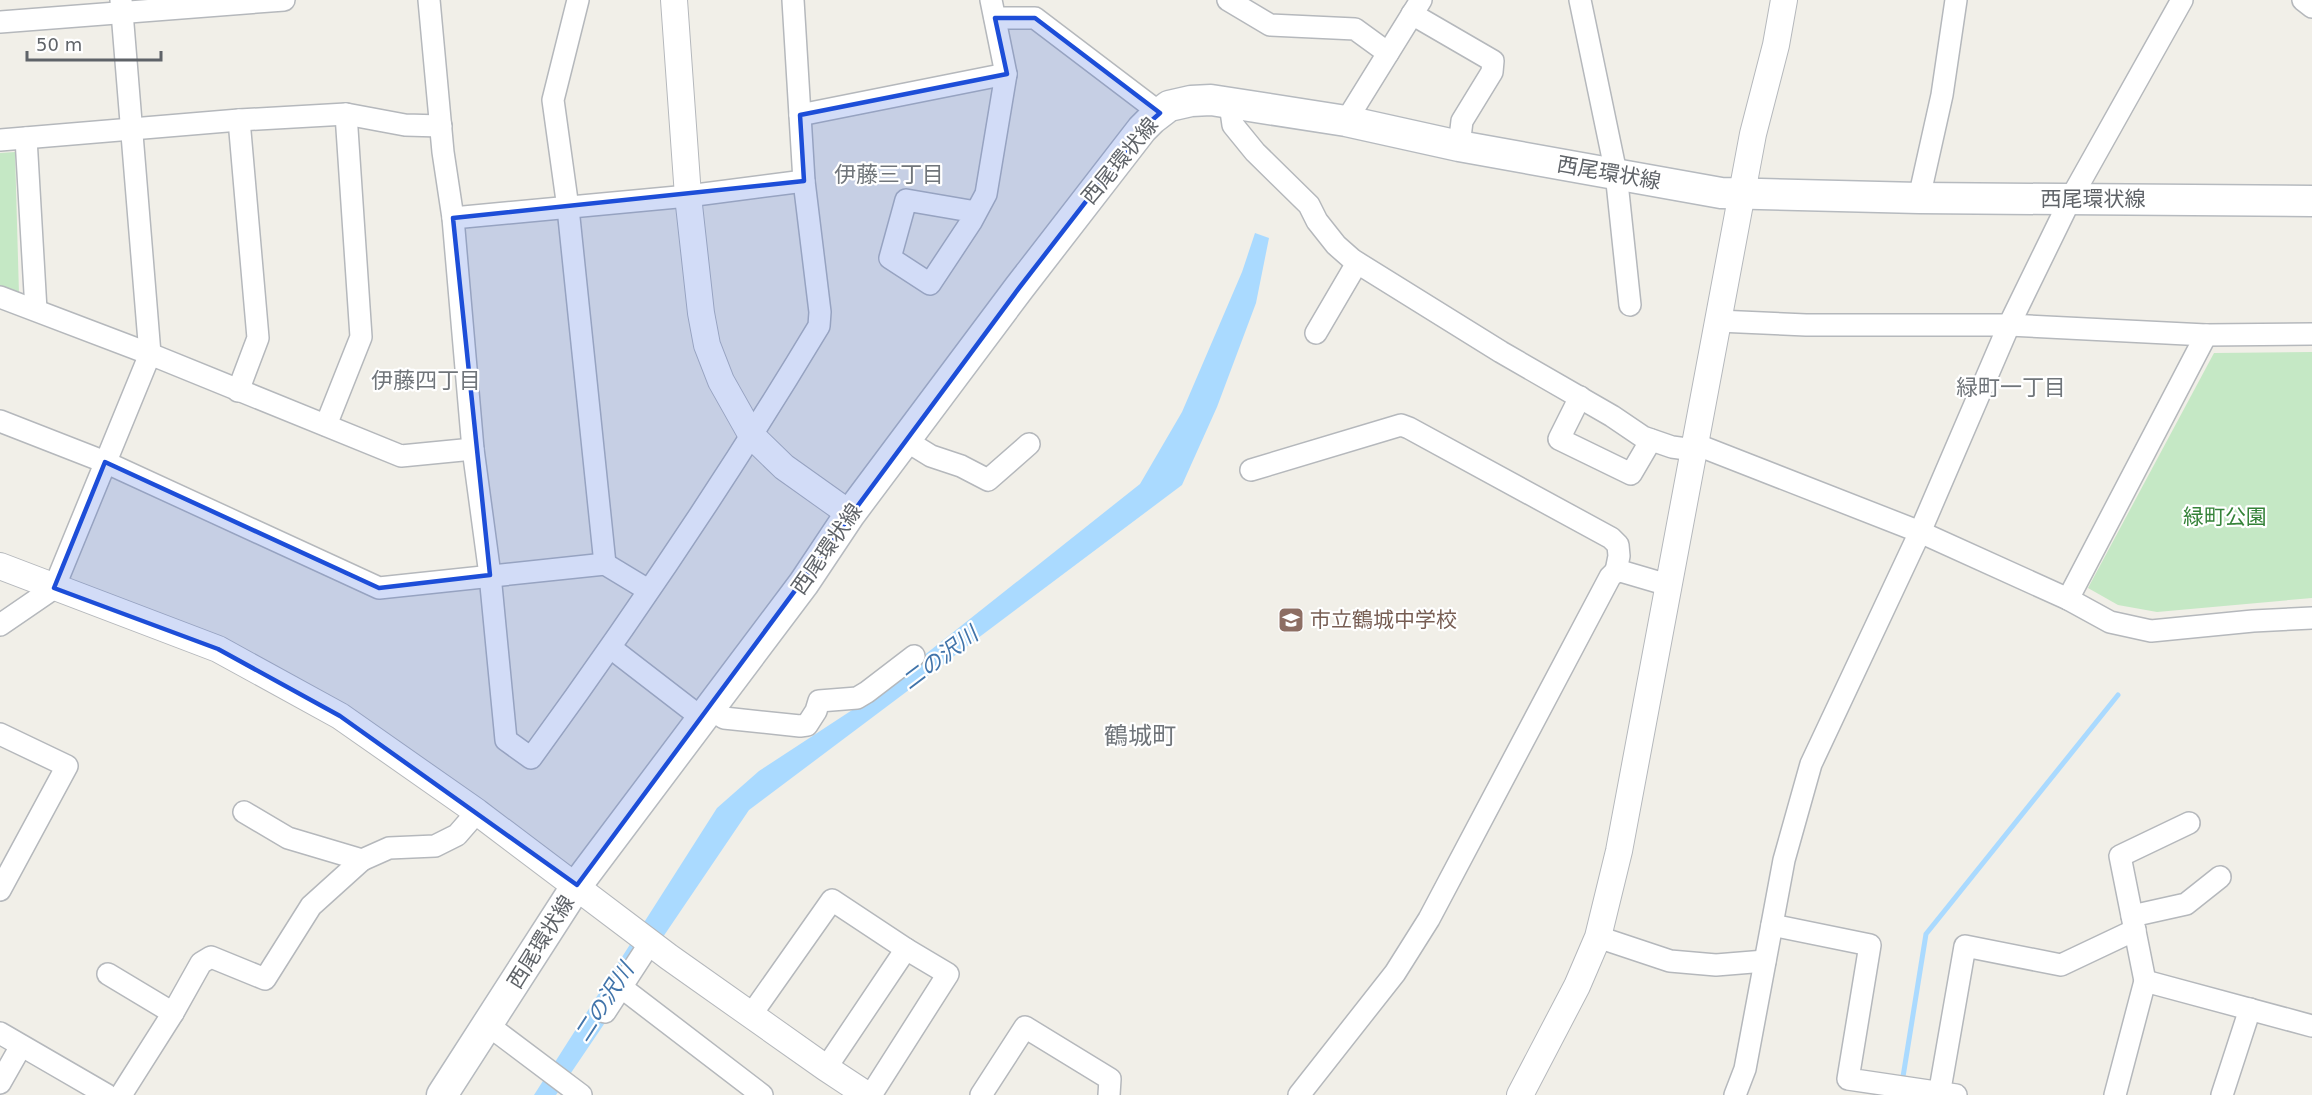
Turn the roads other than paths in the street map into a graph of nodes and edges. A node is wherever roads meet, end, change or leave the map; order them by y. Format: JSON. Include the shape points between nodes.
{"nodes":[{"id":1,"x":284,"y":0,"type":"edge"},
{"id":2,"x":429,"y":0,"type":"edge"},
{"id":3,"x":578,"y":0,"type":"edge"},
{"id":4,"x":674,"y":0,"type":"edge"},
{"id":5,"x":1228,"y":0,"type":"edge"},
{"id":6,"x":1580,"y":0,"type":"edge"},
{"id":7,"x":1784,"y":0,"type":"edge"},
{"id":8,"x":1956,"y":0,"type":"edge"},
{"id":9,"x":2182,"y":0,"type":"edge"},
{"id":10,"x":2303,"y":0,"type":"edge"},
{"id":11,"x":798,"y":1,"type":"edge"},
{"id":12,"x":122,"y":6,"type":"edge"},
{"id":13,"x":1417,"y":7,"type":"edge"},
{"id":14,"x":2312,"y":7,"type":"edge"},
{"id":15,"x":993,"y":9,"type":"edge"},
{"id":16,"x":0,"y":22,"type":"edge"},
{"id":17,"x":1388,"y":53,"type":"junction"},
{"id":18,"x":1006,"y":74,"type":"junction"},
{"id":19,"x":1230,"y":104,"type":"junction"},
{"id":20,"x":1160,"y":113,"type":"junction"},
{"id":21,"x":346,"y":114,"type":"junction"},
{"id":22,"x":800,"y":115,"type":"junction"},
{"id":23,"x":239,"y":120,"type":"junction"},
{"id":24,"x":1346,"y":121,"type":"junction"},
{"id":25,"x":441,"y":126,"type":"junction"},
{"id":26,"x":131,"y":128,"type":"junction"},
{"id":27,"x":26,"y":138,"type":"junction"},
{"id":28,"x":0,"y":140,"type":"edge"},
{"id":29,"x":1459,"y":146,"type":"junction"},
{"id":30,"x":1616,"y":173,"type":"junction"},
{"id":31,"x":804,"y":181,"type":"junction"},
{"id":32,"x":1743,"y":195,"type":"junction"},
{"id":33,"x":688,"y":196,"type":"junction"},
{"id":34,"x":1919,"y":198,"type":"junction"},
{"id":35,"x":2071,"y":198,"type":"junction"},
{"id":36,"x":2312,"y":201,"type":"edge"},
{"id":37,"x":568,"y":208,"type":"junction"},
{"id":38,"x":976,"y":212,"type":"junction"},
{"id":39,"x":453,"y":218,"type":"junction"},
{"id":40,"x":1357,"y":263,"type":"junction"},
{"id":41,"x":0,"y":297,"type":"edge"},
{"id":42,"x":1630,"y":305,"type":"dead end"},
{"id":43,"x":36,"y":310,"type":"junction"},
{"id":44,"x":1718,"y":321,"type":"junction"},
{"id":45,"x":2009,"y":325,"type":"junction"},
{"id":46,"x":1316,"y":333,"type":"dead end"},
{"id":47,"x":2312,"y":333,"type":"edge"},
{"id":48,"x":2206,"y":335,"type":"junction"},
{"id":49,"x":150,"y":354,"type":"junction"},
{"id":50,"x":238,"y":391,"type":"junction"},
{"id":51,"x":1580,"y":397,"type":"junction"},
{"id":52,"x":0,"y":421,"type":"edge"},
{"id":53,"x":326,"y":425,"type":"junction"},
{"id":54,"x":752,"y":436,"type":"junction"},
{"id":55,"x":906,"y":440,"type":"junction"},
{"id":56,"x":1651,"y":440,"type":"junction"},
{"id":57,"x":1029,"y":444,"type":"dead end"},
{"id":58,"x":1694,"y":447,"type":"junction"},
{"id":59,"x":473,"y":449,"type":"junction"},
{"id":60,"x":105,"y":462,"type":"junction"},
{"id":61,"x":1251,"y":470,"type":"dead end"},
{"id":62,"x":850,"y":514,"type":"junction"},
{"id":63,"x":1920,"y":532,"type":"junction"},
{"id":64,"x":605,"y":564,"type":"junction"},
{"id":65,"x":0,"y":566,"type":"edge"},
{"id":66,"x":1616,"y":571,"type":"junction"},
{"id":67,"x":490,"y":575,"type":"junction"},
{"id":68,"x":1668,"y":585,"type":"junction"},
{"id":69,"x":54,"y":588,"type":"junction"},
{"id":70,"x":648,"y":590,"type":"junction"},
{"id":71,"x":2068,"y":599,"type":"junction"},
{"id":72,"x":2312,"y":618,"type":"edge"},
{"id":73,"x":0,"y":625,"type":"edge"},
{"id":74,"x":611,"y":648,"type":"junction"},
{"id":75,"x":914,"y":656,"type":"dead end"},
{"id":76,"x":706,"y":714,"type":"junction"},
{"id":77,"x":0,"y":734,"type":"edge"},
{"id":78,"x":477,"y":812,"type":"junction"},
{"id":79,"x":244,"y":813,"type":"dead end"},
{"id":80,"x":2189,"y":823,"type":"dead end"},
{"id":81,"x":362,"y":860,"type":"junction"},
{"id":82,"x":2220,"y":877,"type":"dead end"},
{"id":83,"x":577,"y":885,"type":"junction"},
{"id":84,"x":0,"y":890,"type":"edge"},
{"id":85,"x":2133,"y":923,"type":"junction"},
{"id":86,"x":1772,"y":925,"type":"junction"},
{"id":87,"x":1598,"y":937,"type":"junction"},
{"id":88,"x":906,"y":949,"type":"junction"},
{"id":89,"x":659,"y":950,"type":"junction"},
{"id":90,"x":1765,"y":961,"type":"junction"},
{"id":91,"x":108,"y":974,"type":"dead end"},
{"id":92,"x":2145,"y":981,"type":"junction"},
{"id":93,"x":621,"y":987,"type":"junction"},
{"id":94,"x":2250,"y":1010,"type":"junction"},
{"id":95,"x":605,"y":1012,"type":"dead end"},
{"id":96,"x":173,"y":1013,"type":"junction"},
{"id":97,"x":751,"y":1015,"type":"junction"},
{"id":98,"x":488,"y":1026,"type":"junction"},
{"id":99,"x":2312,"y":1026,"type":"edge"},
{"id":100,"x":0,"y":1033,"type":"edge"},
{"id":101,"x":21,"y":1046,"type":"junction"},
{"id":102,"x":826,"y":1068,"type":"junction"},
{"id":103,"x":0,"y":1083,"type":"edge"},
{"id":104,"x":1846,"y":1087,"type":"edge"},
{"id":105,"x":571,"y":1092,"type":"edge"},
{"id":106,"x":1945,"y":1094,"type":"edge"},
{"id":107,"x":107,"y":1095,"type":"edge"},
{"id":108,"x":121,"y":1095,"type":"edge"},
{"id":109,"x":442,"y":1095,"type":"edge"},
{"id":110,"x":762,"y":1095,"type":"edge"},
{"id":111,"x":869,"y":1095,"type":"edge"},
{"id":112,"x":981,"y":1095,"type":"edge"},
{"id":113,"x":1109,"y":1095,"type":"edge"},
{"id":114,"x":1299,"y":1095,"type":"edge"},
{"id":115,"x":1520,"y":1095,"type":"edge"},
{"id":116,"x":1735,"y":1095,"type":"edge"},
{"id":117,"x":2115,"y":1095,"type":"edge"},
{"id":118,"x":2222,"y":1095,"type":"edge"}],
"edges":[{"from":1,"to":12,"type":"street"},
{"from":2,"to":25,"type":"street"},
{"from":3,"to":37,"type":"street","via":[[553,100]]},
{"from":4,"to":33,"type":"street"},
{"from":5,"to":17,"type":"street","via":[[1270,25],[1355,30]]},
{"from":6,"to":30,"type":"street"},
{"from":7,"to":32,"type":"street"},
{"from":8,"to":34,"type":"street","via":[[1942,95]]},
{"from":9,"to":35,"type":"street"},
{"from":10,"to":14,"type":"street"},
{"from":11,"to":22,"type":"street"},
{"from":12,"to":16,"type":"street"},
{"from":12,"to":26,"type":"street"},
{"from":13,"to":17,"type":"street"},
{"from":13,"to":29,"type":"street","via":[[1494,61],[1492,72],[1462,121]]},
{"from":15,"to":18,"type":"street"},
{"from":15,"to":20,"type":"street","via":[[1035,18]]},
{"from":17,"to":24,"type":"street"},
{"from":18,"to":22,"type":"street"},
{"from":18,"to":38,"type":"street","via":[[986,194]]},
{"from":19,"to":20,"type":"main road","name":"西尾環状線","via":[[1191,101],[1169,106]]},
{"from":19,"to":24,"type":"main road","name":"西尾環状線"},
{"from":19,"to":40,"type":"street","via":[[1233,125],[1309,205],[1336,245]]},
{"from":20,"to":55,"type":"main road","name":"西尾環状線","via":[[1135,138]]},
{"from":21,"to":23,"type":"street"},
{"from":21,"to":25,"type":"street","via":[[405,125]]},
{"from":21,"to":53,"type":"street","via":[[361,337]]},
{"from":22,"to":31,"type":"street"},
{"from":23,"to":26,"type":"street"},
{"from":23,"to":50,"type":"street","via":[[258,338]]},
{"from":24,"to":29,"type":"main road","name":"西尾環状線"},
{"from":25,"to":39,"type":"street"},
{"from":26,"to":27,"type":"street"},
{"from":26,"to":49,"type":"street"},
{"from":27,"to":28,"type":"street"},
{"from":27,"to":43,"type":"street"},
{"from":29,"to":30,"type":"main road","name":"西尾環状線"},
{"from":30,"to":32,"type":"main road","name":"西尾環状線"},
{"from":30,"to":42,"type":"street"},
{"from":31,"to":33,"type":"street"},
{"from":31,"to":54,"type":"street","via":[[819,326]]},
{"from":32,"to":34,"type":"main road","name":"西尾環状線"},
{"from":32,"to":44,"type":"street"},
{"from":33,"to":37,"type":"street"},
{"from":33,"to":54,"type":"street","via":[[707,345],[721,381]]},
{"from":34,"to":35,"type":"main road","name":"西尾環状線"},
{"from":35,"to":36,"type":"main road","name":"西尾環状線"},
{"from":35,"to":45,"type":"street"},
{"from":37,"to":39,"type":"street"},
{"from":37,"to":64,"type":"street"},
{"from":38,"to":38,"type":"street","via":[[930,284],[890,258],[906,200]]},
{"from":39,"to":59,"type":"street"},
{"from":40,"to":46,"type":"street"},
{"from":40,"to":51,"type":"street"},
{"from":41,"to":43,"type":"street"},
{"from":43,"to":49,"type":"street"},
{"from":44,"to":45,"type":"street"},
{"from":44,"to":58,"type":"street"},
{"from":45,"to":48,"type":"street"},
{"from":45,"to":63,"type":"street"},
{"from":47,"to":48,"type":"street"},
{"from":48,"to":71,"type":"street"},
{"from":49,"to":50,"type":"street"},
{"from":49,"to":60,"type":"street"},
{"from":50,"to":53,"type":"street"},
{"from":51,"to":56,"type":"street"},
{"from":51,"to":56,"type":"street","via":[[1559,438],[1631,474]]},
{"from":52,"to":60,"type":"street"},
{"from":53,"to":59,"type":"street","via":[[401,456]]},
{"from":54,"to":62,"type":"street","via":[[784,467]]},
{"from":54,"to":70,"type":"street"},
{"from":55,"to":57,"type":"street","via":[[931,456],[988,480]]},
{"from":55,"to":62,"type":"main road","name":"西尾環状線"},
{"from":56,"to":58,"type":"street","via":[[1672,447]]},
{"from":58,"to":63,"type":"street"},
{"from":58,"to":68,"type":"street"},
{"from":59,"to":67,"type":"street"},
{"from":60,"to":67,"type":"street","via":[[379,588]]},
{"from":60,"to":69,"type":"street"},
{"from":61,"to":66,"type":"street","via":[[1401,425],[1611,538],[1618,545]]},
{"from":62,"to":76,"type":"main road","name":"西尾環状線"},
{"from":63,"to":71,"type":"street"},
{"from":63,"to":86,"type":"street","via":[[1811,764],[1784,860]]},
{"from":64,"to":67,"type":"street"},
{"from":64,"to":70,"type":"street"},
{"from":65,"to":69,"type":"street"},
{"from":66,"to":68,"type":"street"},
{"from":66,"to":114,"type":"street","via":[[1429,919],[1395,973]]},
{"from":67,"to":74,"type":"street","via":[[506,740],[531,758]]},
{"from":68,"to":87,"type":"street","via":[[1619,851]]},
{"from":69,"to":73,"type":"street"},
{"from":69,"to":78,"type":"street","via":[[218,648],[340,716]]},
{"from":70,"to":74,"type":"street"},
{"from":71,"to":72,"type":"street","via":[[2110,622],[2151,631]]},
{"from":74,"to":76,"type":"street"},
{"from":75,"to":76,"type":"street","via":[[867,693],[856,698],[819,700],[807,725]]},
{"from":76,"to":83,"type":"main road","name":"西尾環状線"},
{"from":77,"to":84,"type":"street","via":[[67,766]]},
{"from":78,"to":81,"type":"street","via":[[457,835],[435,846],[389,848]]},
{"from":78,"to":83,"type":"street"},
{"from":79,"to":81,"type":"street","via":[[288,838]]},
{"from":80,"to":85,"type":"street","via":[[2120,856]]},
{"from":81,"to":96,"type":"street","via":[[311,906],[265,979],[211,957],[201,963]]},
{"from":82,"to":85,"type":"street","via":[[2186,904]]},
{"from":83,"to":89,"type":"street"},
{"from":83,"to":98,"type":"main road","name":"西尾環状線"},
{"from":85,"to":92,"type":"street"},
{"from":85,"to":106,"type":"street","via":[[2061,965],[1965,946]]},
{"from":86,"to":90,"type":"street"},
{"from":86,"to":104,"type":"street","via":[[1870,945]]},
{"from":87,"to":90,"type":"street","via":[[1670,961],[1716,965]]},
{"from":87,"to":115,"type":"street"},
{"from":88,"to":97,"type":"street","via":[[832,900]]},
{"from":88,"to":102,"type":"street"},
{"from":88,"to":111,"type":"street","via":[[948,974]]},
{"from":89,"to":93,"type":"street"},
{"from":89,"to":97,"type":"street"},
{"from":90,"to":116,"type":"street","via":[[1745,1069]]},
{"from":91,"to":96,"type":"street"},
{"from":92,"to":94,"type":"street"},
{"from":92,"to":117,"type":"street"},
{"from":93,"to":95,"type":"street"},
{"from":93,"to":110,"type":"street"},
{"from":94,"to":99,"type":"street"},
{"from":94,"to":118,"type":"street"},
{"from":96,"to":108,"type":"street"},
{"from":97,"to":102,"type":"street"},
{"from":98,"to":105,"type":"street"},
{"from":98,"to":109,"type":"main road","name":"西尾環状線"},
{"from":100,"to":101,"type":"street"},
{"from":101,"to":103,"type":"street"},
{"from":101,"to":107,"type":"street"},
{"from":102,"to":111,"type":"street"},
{"from":104,"to":106,"type":"street"},
{"from":112,"to":113,"type":"street","via":[[1025,1027],[1110,1079]]}]}
